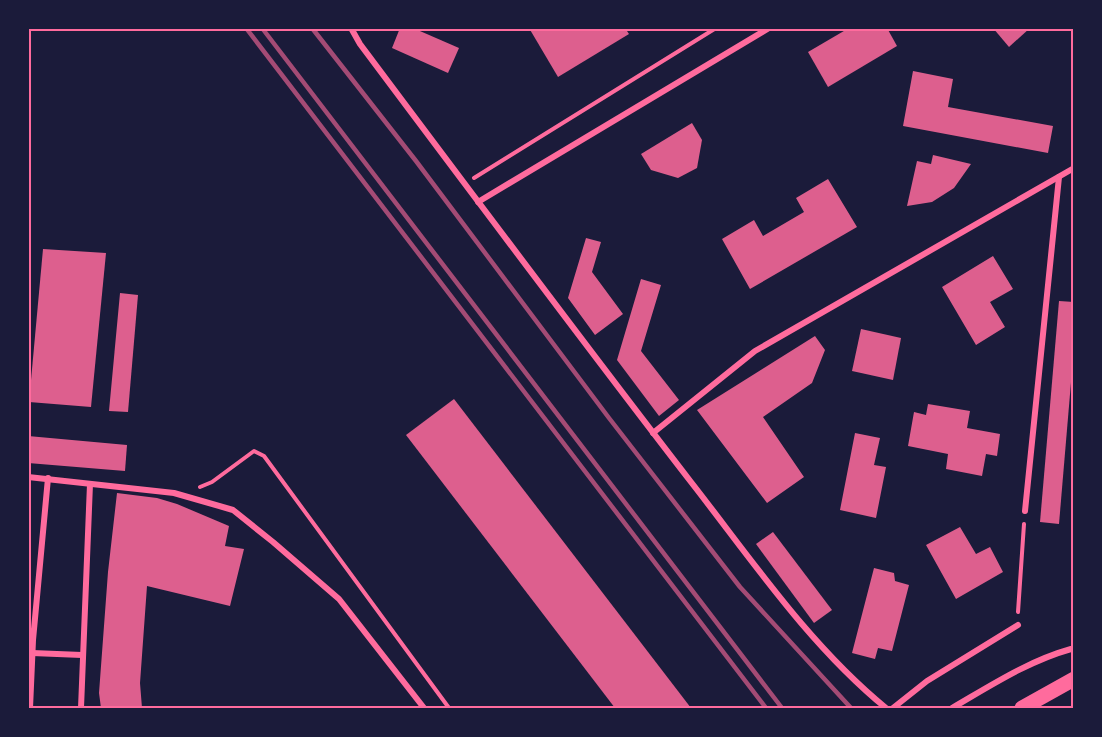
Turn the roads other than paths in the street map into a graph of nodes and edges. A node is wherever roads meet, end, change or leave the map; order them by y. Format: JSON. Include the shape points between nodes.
{"nodes":[{"id":1,"x":351,"y":28,"type":"edge"},
{"id":2,"x":769,"y":28,"type":"edge"},
{"id":3,"x":1074,"y":168,"type":"edge"},
{"id":4,"x":1059,"y":177,"type":"junction"},
{"id":5,"x":478,"y":202,"type":"junction"},
{"id":6,"x":653,"y":433,"type":"junction"},
{"id":7,"x":28,"y":477,"type":"edge"},
{"id":8,"x":48,"y":478,"type":"junction"},
{"id":9,"x":90,"y":484,"type":"junction"},
{"id":10,"x":1025,"y":511,"type":"road end"},
{"id":11,"x":1018,"y":625,"type":"road end"},
{"id":12,"x":31,"y":640,"type":"edge"},
{"id":13,"x":1074,"y":650,"type":"edge"},
{"id":14,"x":32,"y":653,"type":"junction"},
{"id":15,"x":82,"y":655,"type":"junction"},
{"id":16,"x":1074,"y":680,"type":"edge"},
{"id":17,"x":30,"y":708,"type":"edge"},
{"id":18,"x":81,"y":708,"type":"edge"},
{"id":19,"x":424,"y":708,"type":"edge"},
{"id":20,"x":886,"y":708,"type":"edge"},
{"id":21,"x":893,"y":708,"type":"edge"},
{"id":22,"x":952,"y":708,"type":"edge"},
{"id":23,"x":1022,"y":708,"type":"edge"}],
"edges":[{"from":1,"to":5,"type":"street"},
{"from":2,"to":5,"type":"street"},
{"from":3,"to":4,"type":"street"},
{"from":4,"to":6,"type":"street","via":[[754,351]]},
{"from":4,"to":10,"type":"street"},
{"from":5,"to":6,"type":"street"},
{"from":6,"to":20,"type":"street","via":[[818,644],[858,686]]},
{"from":7,"to":8,"type":"street"},
{"from":8,"to":9,"type":"street"},
{"from":8,"to":12,"type":"street"},
{"from":9,"to":15,"type":"street"},
{"from":9,"to":19,"type":"street","via":[[174,493],[233,510],[339,598]]},
{"from":11,"to":21,"type":"street","via":[[927,681]]},
{"from":12,"to":14,"type":"street"},
{"from":13,"to":22,"type":"street","via":[[1048,655]]},
{"from":14,"to":15,"type":"street"},
{"from":14,"to":17,"type":"street"},
{"from":15,"to":18,"type":"street"},
{"from":16,"to":23,"type":"main road"}]}
